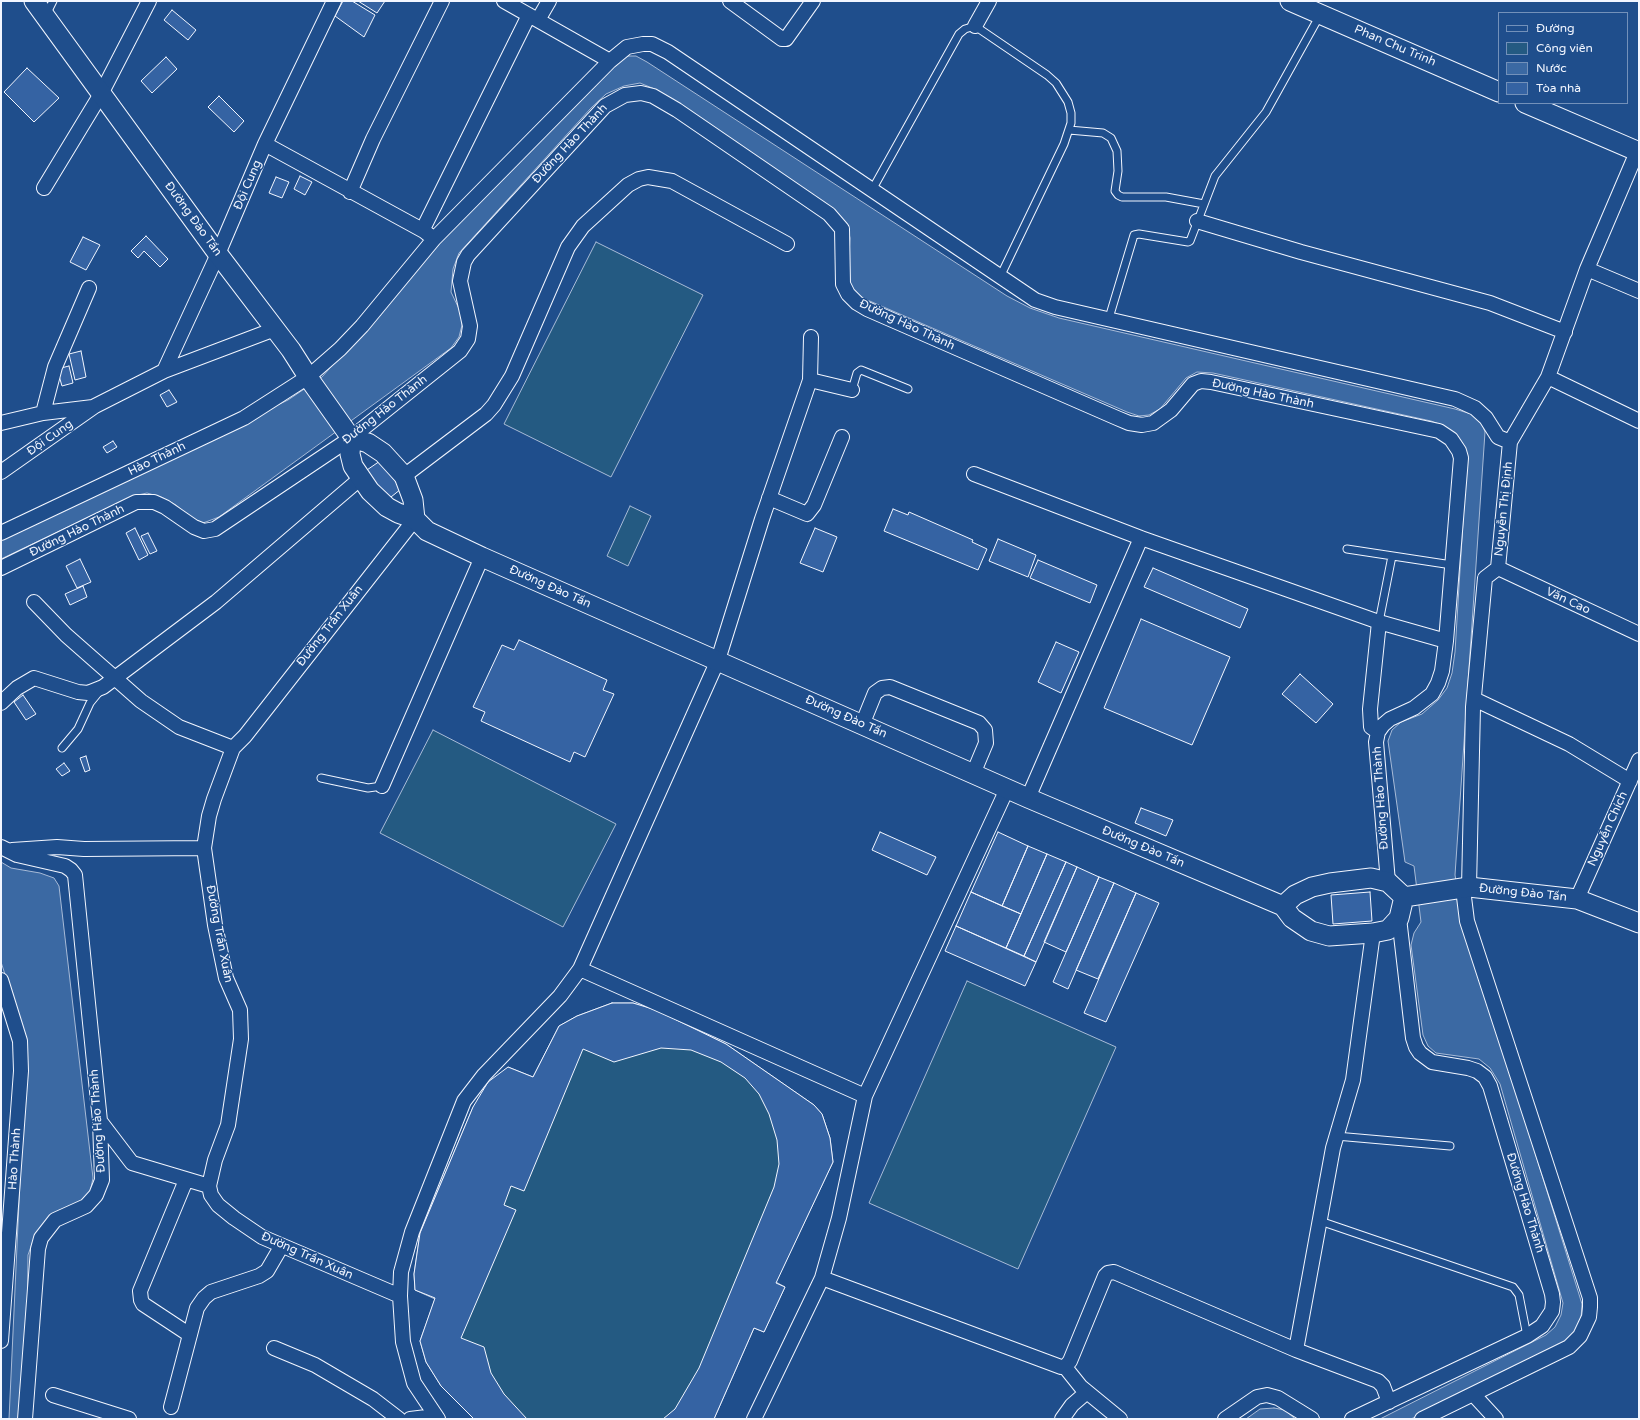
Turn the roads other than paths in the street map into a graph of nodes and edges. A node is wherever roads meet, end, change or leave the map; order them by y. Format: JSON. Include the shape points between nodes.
{"nodes":[{"id":1,"x":34,"y":1,"type":"edge"},
{"id":2,"x":149,"y":1,"type":"edge"},
{"id":3,"x":334,"y":1,"type":"edge"},
{"id":4,"x":442,"y":1,"type":"edge"},
{"id":5,"x":504,"y":1,"type":"edge"},
{"id":6,"x":548,"y":1,"type":"edge"},
{"id":7,"x":730,"y":1,"type":"edge"},
{"id":8,"x":813,"y":1,"type":"edge"},
{"id":9,"x":989,"y":1,"type":"edge"},
{"id":10,"x":1290,"y":1,"type":"edge"},
{"id":11,"x":49,"y":9,"type":"edge"},
{"id":12,"x":1321,"y":14,"type":"junction"},
{"id":13,"x":534,"y":17,"type":"junction"},
{"id":14,"x":975,"y":26,"type":"junction"},
{"id":15,"x":610,"y":61,"type":"junction"},
{"id":16,"x":1498,"y":92,"type":"edge"},
{"id":17,"x":101,"y":94,"type":"junction"},
{"id":18,"x":1527,"y":104,"type":"edge"},
{"id":19,"x":1069,"y":130,"type":"junction"},
{"id":20,"x":265,"y":144,"type":"junction"},
{"id":21,"x":1638,"y":152,"type":"edge"},
{"id":22,"x":44,"y":188,"type":"dead end"},
{"id":23,"x":872,"y":190,"type":"junction"},
{"id":24,"x":350,"y":192,"type":"junction"},
{"id":25,"x":1204,"y":204,"type":"junction"},
{"id":26,"x":1197,"y":221,"type":"junction"},
{"id":27,"x":429,"y":235,"type":"junction"},
{"id":28,"x":787,"y":244,"type":"dead end"},
{"id":29,"x":218,"y":254,"type":"junction"},
{"id":30,"x":1587,"y":269,"type":"junction"},
{"id":31,"x":1000,"y":277,"type":"junction"},
{"id":32,"x":89,"y":288,"type":"dead end"},
{"id":33,"x":1639,"y":291,"type":"edge"},
{"id":34,"x":1109,"y":318,"type":"junction"},
{"id":35,"x":275,"y":329,"type":"junction"},
{"id":36,"x":1565,"y":332,"type":"junction"},
{"id":37,"x":811,"y":337,"type":"dead end"},
{"id":38,"x":164,"y":371,"type":"junction"},
{"id":39,"x":1548,"y":377,"type":"junction"},
{"id":40,"x":310,"y":380,"type":"junction"},
{"id":41,"x":810,"y":380,"type":"junction"},
{"id":42,"x":908,"y":389,"type":"dead end"},
{"id":43,"x":852,"y":390,"type":"joint"},
{"id":44,"x":95,"y":406,"type":"junction"},
{"id":45,"x":43,"y":413,"type":"junction"},
{"id":46,"x":1639,"y":421,"type":"edge"},
{"id":47,"x":1,"y":423,"type":"edge"},
{"id":48,"x":348,"y":435,"type":"junction"},
{"id":49,"x":842,"y":436,"type":"dead end"},
{"id":50,"x":1510,"y":442,"type":"junction"},
{"id":51,"x":1,"y":472,"type":"edge"},
{"id":52,"x":974,"y":474,"type":"dead end"},
{"id":53,"x":404,"y":476,"type":"junction"},
{"id":54,"x":361,"y":478,"type":"junction"},
{"id":55,"x":769,"y":498,"type":"junction"},
{"id":56,"x":415,"y":519,"type":"junction"},
{"id":57,"x":1,"y":533,"type":"edge"},
{"id":58,"x":1141,"y":538,"type":"junction"},
{"id":59,"x":1347,"y":549,"type":"dead end"},
{"id":60,"x":1392,"y":556,"type":"junction"},
{"id":61,"x":482,"y":557,"type":"junction"},
{"id":62,"x":1452,"y":565,"type":"junction"},
{"id":63,"x":1,"y":568,"type":"edge"},
{"id":64,"x":1498,"y":568,"type":"junction"},
{"id":65,"x":34,"y":602,"type":"dead end"},
{"id":66,"x":1379,"y":622,"type":"junction"},
{"id":67,"x":1639,"y":634,"type":"edge"},
{"id":68,"x":1446,"y":642,"type":"junction"},
{"id":69,"x":718,"y":660,"type":"junction"},
{"id":70,"x":114,"y":678,"type":"junction"},
{"id":71,"x":103,"y":687,"type":"junction"},
{"id":72,"x":1474,"y":699,"type":"junction"},
{"id":73,"x":1,"y":703,"type":"edge"},
{"id":74,"x":862,"y":724,"type":"junction"},
{"id":75,"x":1378,"y":732,"type":"junction"},
{"id":76,"x":62,"y":748,"type":"dead end"},
{"id":77,"x":233,"y":748,"type":"junction"},
{"id":78,"x":1639,"y":760,"type":"edge"},
{"id":79,"x":973,"y":774,"type":"junction"},
{"id":80,"x":321,"y":778,"type":"dead end"},
{"id":81,"x":1630,"y":781,"type":"junction"},
{"id":82,"x":382,"y":786,"type":"joint"},
{"id":83,"x":1007,"y":789,"type":"junction"},
{"id":84,"x":1028,"y":798,"type":"junction"},
{"id":85,"x":3,"y":848,"type":"edge"},
{"id":86,"x":204,"y":848,"type":"junction"},
{"id":87,"x":1388,"y":882,"type":"junction"},
{"id":88,"x":1464,"y":888,"type":"junction"},
{"id":89,"x":1409,"y":897,"type":"junction"},
{"id":90,"x":1577,"y":899,"type":"junction"},
{"id":91,"x":1283,"y":906,"type":"junction"},
{"id":92,"x":1399,"y":918,"type":"junction"},
{"id":93,"x":1639,"y":923,"type":"edge"},
{"id":94,"x":1373,"y":934,"type":"junction"},
{"id":95,"x":580,"y":969,"type":"junction"},
{"id":96,"x":1,"y":980,"type":"edge"},
{"id":97,"x":865,"y":1096,"type":"junction"},
{"id":98,"x":100,"y":1121,"type":"junction"},
{"id":99,"x":1336,"y":1136,"type":"junction"},
{"id":100,"x":1450,"y":1146,"type":"dead end"},
{"id":101,"x":186,"y":1180,"type":"junction"},
{"id":102,"x":209,"y":1186,"type":"junction"},
{"id":103,"x":1320,"y":1221,"type":"junction"},
{"id":104,"x":281,"y":1247,"type":"junction"},
{"id":105,"x":822,"y":1278,"type":"junction"},
{"id":106,"x":400,"y":1296,"type":"junction"},
{"id":107,"x":190,"y":1335,"type":"junction"},
{"id":108,"x":1527,"y":1336,"type":"junction"},
{"id":109,"x":1,"y":1341,"type":"edge"},
{"id":110,"x":274,"y":1348,"type":"dead end"},
{"id":111,"x":1296,"y":1350,"type":"junction"},
{"id":112,"x":1065,"y":1366,"type":"junction"},
{"id":113,"x":1087,"y":1392,"type":"junction"},
{"id":114,"x":1473,"y":1394,"type":"junction"},
{"id":115,"x":53,"y":1395,"type":"dead end"},
{"id":116,"x":1389,"y":1402,"type":"junction"},
{"id":117,"x":171,"y":1407,"type":"dead end"},
{"id":118,"x":436,"y":1417,"type":"edge"},
{"id":119,"x":25,"y":1419,"type":"edge"},
{"id":120,"x":129,"y":1419,"type":"edge"},
{"id":121,"x":399,"y":1419,"type":"edge"},
{"id":122,"x":410,"y":1419,"type":"edge"},
{"id":123,"x":754,"y":1419,"type":"edge"},
{"id":124,"x":1062,"y":1419,"type":"edge"},
{"id":125,"x":1120,"y":1419,"type":"edge"},
{"id":126,"x":1225,"y":1419,"type":"edge"},
{"id":127,"x":1312,"y":1419,"type":"edge"},
{"id":128,"x":1352,"y":1419,"type":"edge"},
{"id":129,"x":1422,"y":1419,"type":"edge"},
{"id":130,"x":1496,"y":1419,"type":"edge"}],
"edges":[{"from":1,"to":11,"type":"street","name":"Đường Đào Tấn"},
{"from":2,"to":17,"type":"street"},
{"from":3,"to":20,"type":"street","name":"Đội Cung"},
{"from":4,"to":24,"type":"street","via":[[373,139]]},
{"from":5,"to":13,"type":"street"},
{"from":6,"to":13,"type":"street"},
{"from":7,"to":8,"type":"street","via":[[782,39],[786,39]]},
{"from":9,"to":14,"type":"street"},
{"from":10,"to":12,"type":"street","name":"Phan Chu Trinh"},
{"from":11,"to":17,"type":"street","name":"Đường Đào Tấn"},
{"from":12,"to":16,"type":"street","name":"Phan Chu Trinh"},
{"from":12,"to":25,"type":"lane","via":[[1266,112],[1215,176]]},
{"from":13,"to":15,"type":"street"},
{"from":13,"to":27,"type":"street","via":[[424,227]]},
{"from":14,"to":19,"type":"lane","via":[[1056,83],[1068,102],[1071,113]]},
{"from":14,"to":23,"type":"lane","via":[[965,28],[959,34]]},
{"from":15,"to":23,"type":"street","via":[[620,52],[636,44],[660,47]]},
{"from":15,"to":27,"type":"street"},
{"from":17,"to":22,"type":"street"},
{"from":17,"to":29,"type":"street","name":"Đường Đào Tấn"},
{"from":18,"to":21,"type":"street"},
{"from":19,"to":25,"type":"lane","via":[[1103,133],[1110,138],[1116,151],[1118,195],[1166,197]]},
{"from":19,"to":31,"type":"lane"},
{"from":20,"to":24,"type":"street"},
{"from":20,"to":29,"type":"street","name":"Đội Cung"},
{"from":21,"to":30,"type":"street","name":"Nguyễn Thị Định"},
{"from":23,"to":31,"type":"street"},
{"from":24,"to":27,"type":"street"},
{"from":25,"to":26,"type":"lane"},
{"from":26,"to":34,"type":"lane","via":[[1188,242],[1134,235]]},
{"from":26,"to":36,"type":"street","via":[[1490,303]]},
{"from":27,"to":40,"type":"street","name":"Hào Thành","via":[[362,326]]},
{"from":28,"to":53,"type":"street","via":[[672,181],[648,177],[628,185],[583,226],[568,247],[512,376],[494,405],[486,414]]},
{"from":29,"to":35,"type":"street","name":"Đường Đào Tấn"},
{"from":29,"to":38,"type":"street","name":"Đội Cung"},
{"from":30,"to":33,"type":"street"},
{"from":30,"to":36,"type":"street","name":"Nguyễn Thị Định"},
{"from":31,"to":34,"type":"street","via":[[1035,300],[1055,307]]},
{"from":32,"to":45,"type":"street","via":[[54,367]]},
{"from":34,"to":50,"type":"street","via":[[1455,399],[1475,408],[1486,418],[1498,437]]},
{"from":35,"to":38,"type":"street","name":"Đội Cung"},
{"from":35,"to":40,"type":"street","name":"Đường Đào Tấn"},
{"from":36,"to":39,"type":"street","name":"Nguyễn Thị Định"},
{"from":37,"to":41,"type":"street"},
{"from":38,"to":44,"type":"street","name":"Đội Cung"},
{"from":39,"to":46,"type":"street"},
{"from":39,"to":50,"type":"street","name":"Nguyễn Thị Định"},
{"from":40,"to":48,"type":"street","name":"Đường Đào Tấn"},
{"from":40,"to":57,"type":"street","name":"Hào Thành","via":[[244,418]]},
{"from":41,"to":43,"type":"street"},
{"from":41,"to":55,"type":"street"},
{"from":42,"to":43,"type":"lane","via":[[861,370],[857,373]]},
{"from":44,"to":45,"type":"street"},
{"from":44,"to":51,"type":"street","name":"Đội Cung"},
{"from":45,"to":47,"type":"street"},
{"from":48,"to":53,"type":"street","via":[[368,443],[383,453]]},
{"from":48,"to":54,"type":"street","name":"Đường Đào Tấn","via":[[353,466]]},
{"from":48,"to":62,"type":"street","name":"Đường Hào Thành","via":[[464,346],[470,320],[460,288],[464,262],[605,106],[625,94],[641,93],[653,96],[678,110],[829,214],[842,229],[843,284],[848,294],[857,302],[874,312],[1129,424],[1142,425],[1158,420],[1171,410],[1193,384],[1201,381],[1445,434],[1456,445],[1460,458]]},
{"from":48,"to":63,"type":"street","name":"Đường Hào Thành","via":[[215,529],[204,531],[194,527],[154,502],[136,502]]},
{"from":49,"to":55,"type":"street","via":[[814,505],[807,514]]},
{"from":50,"to":64,"type":"street","name":"Nguyễn Thị Định"},
{"from":52,"to":58,"type":"street"},
{"from":53,"to":56,"type":"street","via":[[413,500]]},
{"from":54,"to":56,"type":"street","name":"Đường Đào Tấn","via":[[387,507]]},
{"from":54,"to":70,"type":"street","via":[[216,602]]},
{"from":55,"to":69,"type":"street"},
{"from":56,"to":61,"type":"street","name":"Đường Đào Tấn","via":[[427,530]]},
{"from":56,"to":77,"type":"street","name":"Đường Trần Xuân"},
{"from":58,"to":66,"type":"street"},
{"from":58,"to":84,"type":"street"},
{"from":59,"to":60,"type":"lane"},
{"from":60,"to":62,"type":"lane"},
{"from":60,"to":66,"type":"lane"},
{"from":61,"to":69,"type":"street","name":"Đường Đào Tấn"},
{"from":61,"to":82,"type":"street"},
{"from":62,"to":68,"type":"street","name":"Đường Hào Thành"},
{"from":64,"to":67,"type":"street","name":"Văn Cao"},
{"from":64,"to":72,"type":"street","name":"Nguyễn Thị Định","via":[[1485,578]]},
{"from":65,"to":70,"type":"street"},
{"from":66,"to":68,"type":"street"},
{"from":66,"to":75,"type":"street","via":[[1370,709],[1371,727]]},
{"from":68,"to":75,"type":"street","name":"Đường Hào Thành","via":[[1442,671],[1432,694],[1414,708],[1390,719]]},
{"from":69,"to":74,"type":"street","name":"Đường Đào Tấn"},
{"from":69,"to":95,"type":"street"},
{"from":70,"to":71,"type":"street"},
{"from":70,"to":77,"type":"street","via":[[165,719],[196,735]]},
{"from":71,"to":73,"type":"street","via":[[88,693],[78,692],[34,678],[17,688]]},
{"from":71,"to":76,"type":"lane","via":[[90,702],[78,729]]},
{"from":72,"to":81,"type":"street","via":[[1569,744]]},
{"from":72,"to":88,"type":"street","name":"Nguyễn Thị Định"},
{"from":74,"to":79,"type":"street","name":"Đường Đào Tấn"},
{"from":74,"to":79,"type":"street","via":[[875,693],[882,688],[890,687],[979,723],[985,730],[986,743]]},
{"from":75,"to":87,"type":"street","name":"Đường Hào Thành","via":[[1376,742]]},
{"from":77,"to":86,"type":"street","name":"Đường Trần Xuân","via":[[210,810]]},
{"from":78,"to":81,"type":"street","name":"Nguyễn Chích"},
{"from":79,"to":83,"type":"street","name":"Đường Đào Tấn"},
{"from":80,"to":82,"type":"lane","via":[[368,788]]},
{"from":81,"to":90,"type":"street","name":"Nguyễn Chích"},
{"from":83,"to":84,"type":"street","name":"Đường Đào Tấn"},
{"from":83,"to":97,"type":"street"},
{"from":84,"to":91,"type":"street","name":"Đường Đào Tấn"},
{"from":85,"to":86,"type":"street"},
{"from":85,"to":98,"type":"street","name":"Đường Hào Thành","via":[[17,855],[65,866],[75,875]]},
{"from":86,"to":102,"type":"street","name":"Đường Trần Xuân","via":[[215,925],[226,978],[240,1010],[241,1039],[228,1125]]},
{"from":87,"to":89,"type":"street"},
{"from":87,"to":91,"type":"street","via":[[1371,878],[1312,887],[1295,895]]},
{"from":88,"to":89,"type":"street","name":"Đường Đào Tấn"},
{"from":88,"to":90,"type":"street","name":"Đường Đào Tấn"},
{"from":88,"to":114,"type":"street","name":"Nguyễn Thị Định","via":[[1466,921],[1590,1298],[1585,1327],[1575,1342]]},
{"from":89,"to":92,"type":"street"},
{"from":90,"to":93,"type":"street","name":"Đường Đào Tấn"},
{"from":91,"to":94,"type":"street","name":"Đường Đào Tấn","via":[[1292,918],[1311,931],[1329,936]]},
{"from":92,"to":94,"type":"street","name":"Đường Đào Tấn","via":[[1388,930]]},
{"from":92,"to":108,"type":"street","name":"Đường Hào Thành","via":[[1416,1047],[1432,1062],[1478,1071],[1490,1086],[1552,1294],[1552,1311],[1542,1326]]},
{"from":94,"to":99,"type":"street","via":[[1353,1080]]},
{"from":95,"to":97,"type":"street"},
{"from":95,"to":106,"type":"street","via":[[560,996],[484,1075],[464,1101],[412,1232],[401,1272]]},
{"from":96,"to":109,"type":"street","name":"Hào Thành","via":[[20,1041],[21,1071]]},
{"from":97,"to":105,"type":"street"},
{"from":98,"to":101,"type":"street","via":[[132,1163]]},
{"from":98,"to":119,"type":"street","name":"Đường Hào Thành","via":[[102,1180],[96,1195],[86,1206],[55,1220],[41,1238]]},
{"from":99,"to":100,"type":"lane"},
{"from":99,"to":103,"type":"street"},
{"from":101,"to":102,"type":"street"},
{"from":101,"to":107,"type":"street","via":[[140,1292],[144,1304]]},
{"from":102,"to":104,"type":"street","name":"Đường Trần Xuân","via":[[211,1195],[223,1209],[262,1237]]},
{"from":103,"to":108,"type":"lane","via":[[1513,1287],[1519,1295]]},
{"from":103,"to":111,"type":"street"},
{"from":104,"to":106,"type":"street","name":"Đường Trần Xuân"},
{"from":104,"to":107,"type":"street","via":[[266,1271],[259,1276],[211,1292],[204,1298],[197,1308]]},
{"from":105,"to":112,"type":"street","via":[[1050,1364]]},
{"from":105,"to":123,"type":"street"},
{"from":106,"to":118,"type":"street","via":[[403,1342],[414,1383]]},
{"from":107,"to":117,"type":"street"},
{"from":108,"to":116,"type":"street","name":"Đường Hào Thành"},
{"from":110,"to":121,"type":"street","via":[[327,1372],[373,1399]]},
{"from":111,"to":112,"type":"street","via":[[1111,1272],[1105,1276],[1070,1361]]},
{"from":111,"to":116,"type":"street","via":[[1378,1381],[1383,1386]]},
{"from":112,"to":113,"type":"street"},
{"from":113,"to":124,"type":"street","via":[[1072,1405]]},
{"from":113,"to":125,"type":"street"},
{"from":114,"to":129,"type":"street","name":"Nguyễn Thị Định"},
{"from":114,"to":130,"type":"street"},
{"from":115,"to":120,"type":"street"},
{"from":116,"to":128,"type":"street","name":"Đường Hào Thành"},
{"from":118,"to":122,"type":"street"},
{"from":126,"to":127,"type":"street","via":[[1257,1397],[1267,1394]]}]}
